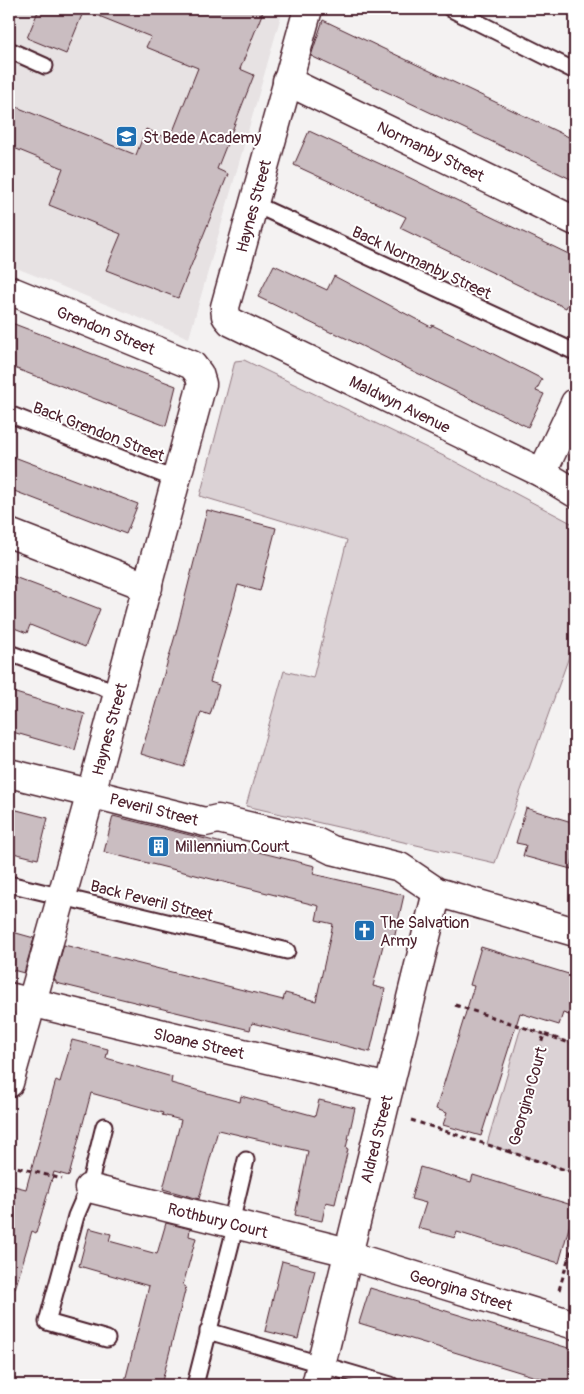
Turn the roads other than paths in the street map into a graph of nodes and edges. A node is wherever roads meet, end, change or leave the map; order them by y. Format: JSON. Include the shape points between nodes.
{"nodes":[{"id":1,"x":308,"y":9,"type":"edge"},
{"id":2,"x":451,"y":9,"type":"edge"},
{"id":3,"x":9,"y":50,"type":"edge"},
{"id":4,"x":45,"y":66,"type":"dead end"},
{"id":5,"x":575,"y":71,"type":"edge"},
{"id":6,"x":287,"y":82,"type":"junction"},
{"id":7,"x":254,"y":204,"type":"junction"},
{"id":8,"x":575,"y":221,"type":"edge"},
{"id":9,"x":9,"y":290,"type":"edge"},
{"id":10,"x":226,"y":316,"type":"joint"},
{"id":11,"x":575,"y":352,"type":"edge"},
{"id":12,"x":199,"y":374,"type":"joint"},
{"id":13,"x":575,"y":403,"type":"edge"},
{"id":14,"x":9,"y":414,"type":"edge"},
{"id":15,"x":542,"y":474,"type":"junction"},
{"id":16,"x":176,"y":480,"type":"junction"},
{"id":17,"x":575,"y":493,"type":"edge"},
{"id":18,"x":9,"y":533,"type":"edge"},
{"id":19,"x":148,"y":587,"type":"junction"},
{"id":20,"x":9,"y":654,"type":"edge"},
{"id":21,"x":119,"y":693,"type":"junction"},
{"id":22,"x":9,"y":773,"type":"edge"},
{"id":23,"x":91,"y":793,"type":"junction"},
{"id":24,"x":9,"y":884,"type":"edge"},
{"id":25,"x":437,"y":892,"type":"junction"},
{"id":26,"x":62,"y":897,"type":"junction"},
{"id":27,"x":575,"y":932,"type":"edge"},
{"id":28,"x":287,"y":951,"type":"dead end"},
{"id":29,"x":20,"y":1000,"type":"edge"},
{"id":30,"x":9,"y":1083,"type":"edge"},
{"id":31,"x":386,"y":1099,"type":"junction"},
{"id":32,"x":104,"y":1126,"type":"dead end"},
{"id":33,"x":246,"y":1160,"type":"dead end"},
{"id":34,"x":89,"y":1187,"type":"junction"},
{"id":35,"x":234,"y":1224,"type":"junction"},
{"id":36,"x":348,"y":1253,"type":"junction"},
{"id":37,"x":563,"y":1321,"type":"edge"},
{"id":38,"x":208,"y":1331,"type":"junction"},
{"id":39,"x":107,"y":1339,"type":"dead end"},
{"id":40,"x":319,"y":1374,"type":"edge"},
{"id":41,"x":195,"y":1385,"type":"edge"},
{"id":42,"x":391,"y":1385,"type":"edge"}],
"edges":[{"from":1,"to":6,"type":"street","name":"Haynes Street"},
{"from":2,"to":5,"type":"lane"},
{"from":3,"to":4,"type":"lane"},
{"from":6,"to":7,"type":"street","name":"Haynes Street"},
{"from":6,"to":8,"type":"street","name":"Normanby Street"},
{"from":7,"to":10,"type":"street","name":"Haynes Street","via":[[225,307]]},
{"from":7,"to":11,"type":"lane","name":"Back Normanby Street"},
{"from":9,"to":12,"type":"street","name":"Grendon Street","via":[[192,365]]},
{"from":10,"to":15,"type":"street","name":"Maldwyn Avenue","via":[[231,322]]},
{"from":12,"to":16,"type":"street","name":"Haynes Street","via":[[202,384]]},
{"from":13,"to":15,"type":"street"},
{"from":14,"to":16,"type":"lane","name":"Back Grendon Street"},
{"from":15,"to":17,"type":"street","name":"Maldwyn Avenue"},
{"from":16,"to":19,"type":"street","name":"Haynes Street"},
{"from":18,"to":19,"type":"street"},
{"from":19,"to":21,"type":"street","name":"Haynes Street"},
{"from":20,"to":21,"type":"lane"},
{"from":21,"to":23,"type":"street","name":"Haynes Street"},
{"from":22,"to":23,"type":"street","name":"Peveril Street"},
{"from":23,"to":25,"type":"street","name":"Peveril Street","via":[[205,822],[218,819],[316,842],[332,850],[400,867]]},
{"from":23,"to":26,"type":"street","name":"Haynes Street"},
{"from":24,"to":26,"type":"lane","name":"Back Peveril Street"},
{"from":25,"to":27,"type":"street"},
{"from":25,"to":31,"type":"street","name":"Aldred Street"},
{"from":26,"to":28,"type":"lane","name":"Back Peveril Street"},
{"from":26,"to":29,"type":"street","name":"Haynes Street"},
{"from":29,"to":30,"type":"street","name":"Haynes Street"},
{"from":29,"to":31,"type":"street","name":"Sloane Street"},
{"from":31,"to":36,"type":"street","name":"Aldred Street"},
{"from":32,"to":34,"type":"lane"},
{"from":33,"to":35,"type":"lane"},
{"from":34,"to":35,"type":"street","name":"Rothbury Court"},
{"from":34,"to":39,"type":"lane","via":[[76,1216],[46,1322]]},
{"from":35,"to":36,"type":"street","name":"Rothbury Court"},
{"from":35,"to":38,"type":"lane"},
{"from":36,"to":37,"type":"street","name":"Georgina Street"},
{"from":36,"to":40,"type":"street","name":"Aldred Street"},
{"from":38,"to":40,"type":"lane"},
{"from":38,"to":41,"type":"lane"},
{"from":40,"to":42,"type":"lane"}]}
